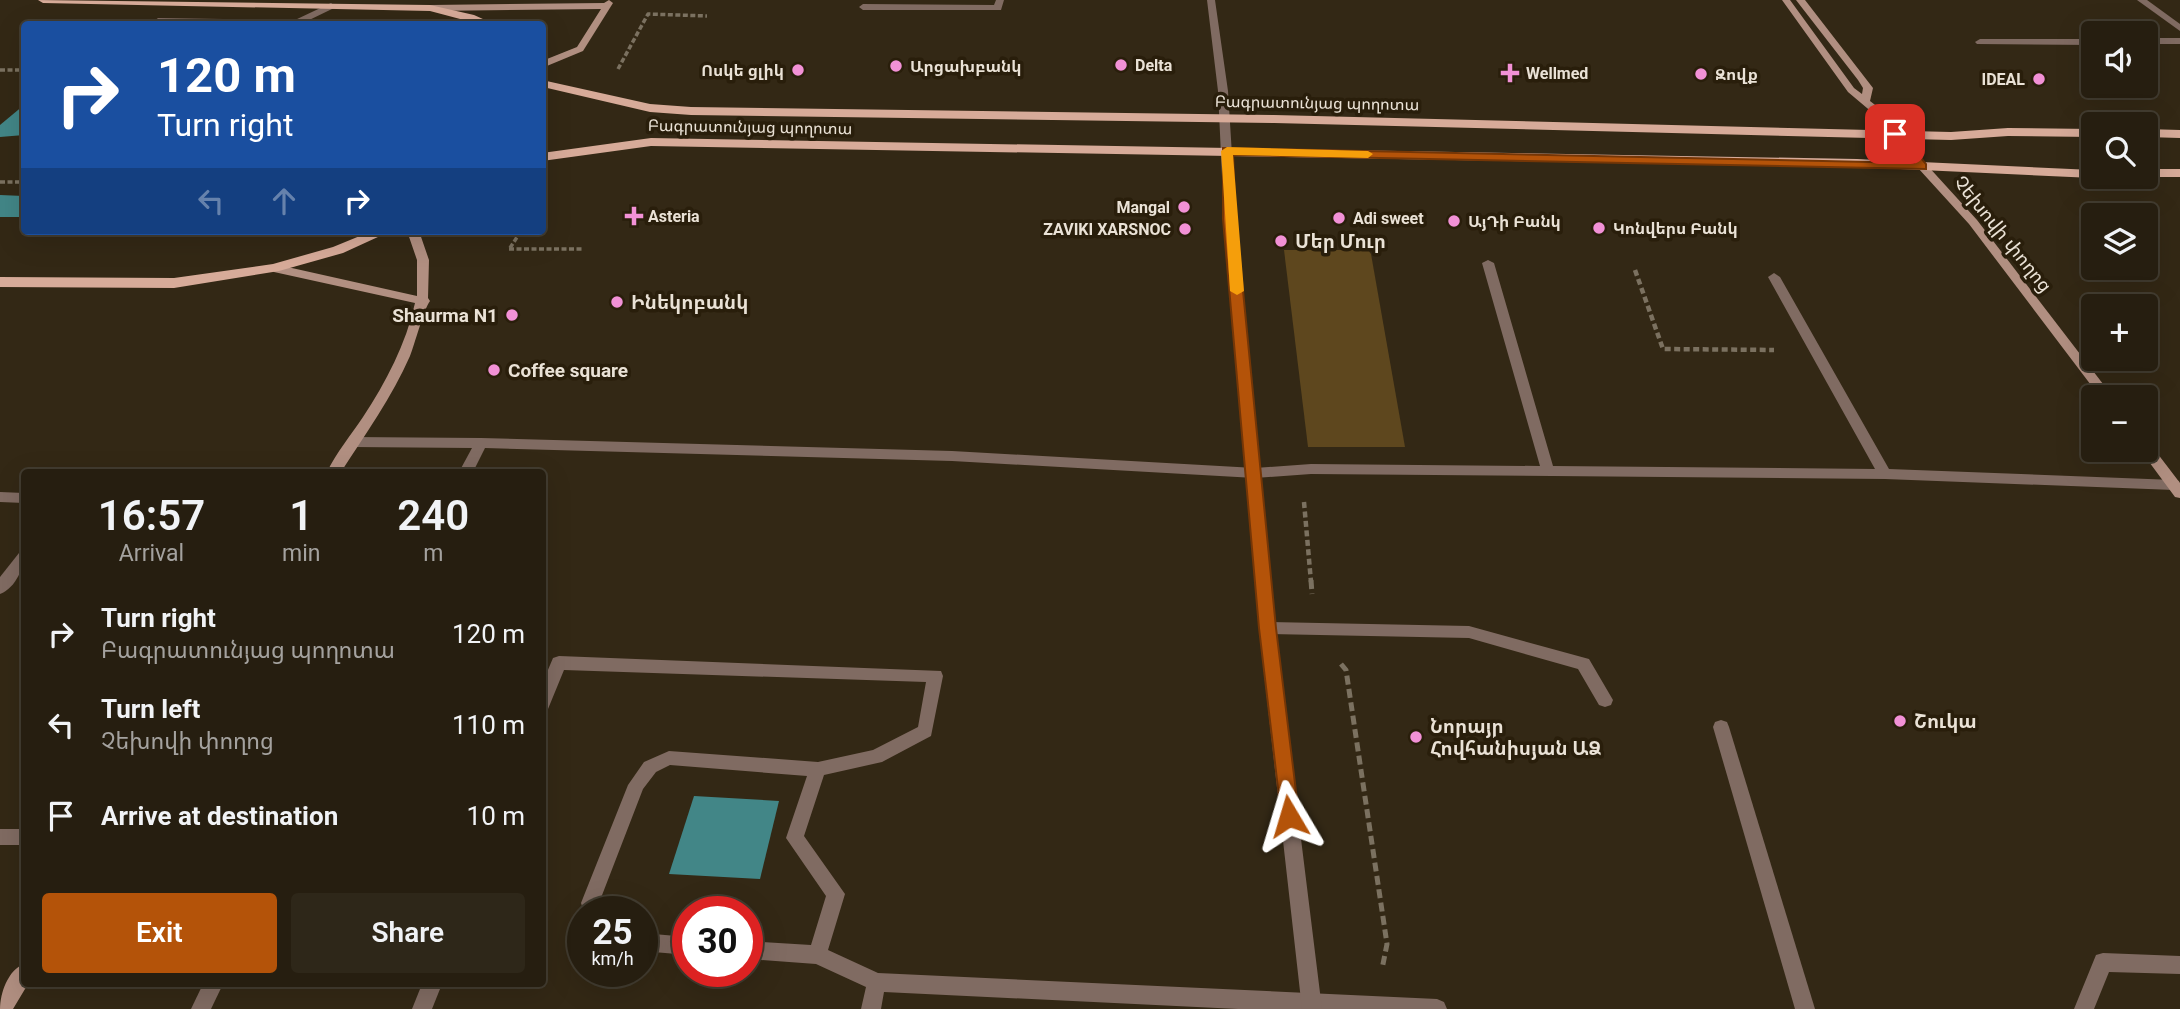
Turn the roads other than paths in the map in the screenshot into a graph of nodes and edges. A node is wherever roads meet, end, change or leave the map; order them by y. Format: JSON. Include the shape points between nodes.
{"nodes":[{"id":1,"x":43,"y":0,"type":"edge"},
{"id":2,"x":1000,"y":0,"type":"edge"},
{"id":3,"x":1212,"y":0,"type":"edge"},
{"id":4,"x":1786,"y":0,"type":"edge"},
{"id":5,"x":1800,"y":0,"type":"edge"},
{"id":6,"x":2141,"y":0,"type":"edge"},
{"id":7,"x":609,"y":3,"type":"edge"},
{"id":8,"x":331,"y":6,"type":"junction"},
{"id":9,"x":863,"y":7,"type":"dead end"},
{"id":10,"x":430,"y":8,"type":"junction"},
{"id":11,"x":301,"y":21,"type":"edge"},
{"id":12,"x":480,"y":21,"type":"edge"},
{"id":13,"x":2180,"y":28,"type":"edge"},
{"id":14,"x":2158,"y":41,"type":"edge"},
{"id":15,"x":2180,"y":41,"type":"edge"},
{"id":16,"x":2081,"y":42,"type":"edge"},
{"id":17,"x":1980,"y":43,"type":"dead end"},
{"id":18,"x":546,"y":65,"type":"edge"},
{"id":19,"x":546,"y":84,"type":"edge"},
{"id":20,"x":1866,"y":100,"type":"junction"},
{"id":21,"x":1225,"y":118,"type":"junction"},
{"id":22,"x":2081,"y":133,"type":"edge"},
{"id":23,"x":2158,"y":133,"type":"edge"},
{"id":24,"x":1895,"y":134,"type":"junction"},
{"id":25,"x":2180,"y":134,"type":"edge"},
{"id":26,"x":1227,"y":151,"type":"junction"},
{"id":27,"x":546,"y":157,"type":"edge"},
{"id":28,"x":1922,"y":166,"type":"junction"},
{"id":29,"x":2081,"y":173,"type":"edge"},
{"id":30,"x":2158,"y":173,"type":"edge"},
{"id":31,"x":2180,"y":173,"type":"edge"},
{"id":32,"x":374,"y":235,"type":"edge"},
{"id":33,"x":415,"y":235,"type":"edge"},
{"id":34,"x":1488,"y":263,"type":"dead end"},
{"id":35,"x":274,"y":268,"type":"junction"},
{"id":36,"x":1774,"y":277,"type":"dead end"},
{"id":37,"x":0,"y":282,"type":"edge"},
{"id":38,"x":424,"y":301,"type":"junction"},
{"id":39,"x":2098,"y":385,"type":"edge"},
{"id":40,"x":353,"y":442,"type":"junction"},
{"id":41,"x":481,"y":443,"type":"junction"},
{"id":42,"x":2157,"y":462,"type":"edge"},
{"id":43,"x":336,"y":469,"type":"edge"},
{"id":44,"x":468,"y":469,"type":"edge"},
{"id":45,"x":1548,"y":471,"type":"junction"},
{"id":46,"x":1255,"y":473,"type":"junction"},
{"id":47,"x":1885,"y":474,"type":"junction"},
{"id":48,"x":2177,"y":489,"type":"edge"},
{"id":49,"x":0,"y":497,"type":"edge"},
{"id":50,"x":21,"y":498,"type":"edge"},
{"id":51,"x":21,"y":561,"type":"edge"},
{"id":52,"x":0,"y":587,"type":"edge"},
{"id":53,"x":1267,"y":628,"type":"junction"},
{"id":54,"x":546,"y":694,"type":"edge"},
{"id":55,"x":1605,"y":700,"type":"dead end"},
{"id":56,"x":1721,"y":727,"type":"dead end"},
{"id":57,"x":818,"y":769,"type":"junction"},
{"id":58,"x":0,"y":837,"type":"edge"},
{"id":59,"x":21,"y":837,"type":"edge"},
{"id":60,"x":593,"y":896,"type":"edge"},
{"id":61,"x":763,"y":951,"type":"edge"},
{"id":62,"x":817,"y":955,"type":"junction"},
{"id":63,"x":2180,"y":964,"type":"edge"},
{"id":64,"x":21,"y":978,"type":"edge"},
{"id":65,"x":877,"y":982,"type":"junction"},
{"id":66,"x":212,"y":987,"type":"edge"},
{"id":67,"x":431,"y":987,"type":"edge"},
{"id":68,"x":1311,"y":1007,"type":"edge"},
{"id":69,"x":2,"y":1009,"type":"edge"},
{"id":70,"x":201,"y":1009,"type":"edge"},
{"id":71,"x":422,"y":1009,"type":"edge"},
{"id":72,"x":871,"y":1009,"type":"edge"},
{"id":73,"x":1437,"y":1009,"type":"edge"},
{"id":74,"x":1805,"y":1009,"type":"edge"},
{"id":75,"x":2084,"y":1009,"type":"edge"}],
"edges":[{"from":1,"to":8,"type":"main road"},
{"from":2,"to":9,"type":"street","via":[[998,8]]},
{"from":3,"to":21,"type":"street"},
{"from":4,"to":20,"type":"street","name":"Չեխովի փողոց","via":[[1851,90]]},
{"from":5,"to":20,"type":"street","name":"Չեխովի փողոց","via":[[1868,88]]},
{"from":6,"to":13,"type":"street"},
{"from":7,"to":10,"type":"street"},
{"from":7,"to":18,"type":"street","via":[[580,49]]},
{"from":8,"to":10,"type":"main road"},
{"from":8,"to":11,"type":"street"},
{"from":10,"to":12,"type":"main road"},
{"from":14,"to":15,"type":"street"},
{"from":16,"to":17,"type":"street"},
{"from":19,"to":21,"type":"main road","name":"Բագրատունյաց պողոտա","via":[[650,108],[691,111]]},
{"from":20,"to":24,"type":"street","name":"Չեխովի փողոց"},
{"from":21,"to":24,"type":"main road","name":"Բագրատունյաց պողոտա"},
{"from":21,"to":26,"type":"street"},
{"from":22,"to":24,"type":"main road","name":"Բագրատունյաց պողոտա"},
{"from":23,"to":25,"type":"main road"},
{"from":24,"to":28,"type":"street","name":"Չեխովի փողոց"},
{"from":26,"to":27,"type":"main road","name":"Բագրատունյաց պողոտա","via":[[651,142]]},
{"from":26,"to":28,"type":"main road","name":"Բագրատունյաց պողոտա"},
{"from":26,"to":46,"type":"street"},
{"from":28,"to":29,"type":"main road","name":"Բագրատունյաց պողոտա"},
{"from":28,"to":39,"type":"street","name":"Չեխովի փողոց","via":[[1973,222]]},
{"from":30,"to":31,"type":"main road"},
{"from":32,"to":35,"type":"main road"},
{"from":33,"to":38,"type":"street","via":[[424,258]]},
{"from":34,"to":45,"type":"street"},
{"from":35,"to":37,"type":"main road","via":[[174,283]]},
{"from":35,"to":38,"type":"street"},
{"from":36,"to":47,"type":"street"},
{"from":38,"to":40,"type":"street","via":[[401,361]]},
{"from":40,"to":41,"type":"street"},
{"from":40,"to":43,"type":"street"},
{"from":41,"to":44,"type":"street"},
{"from":41,"to":46,"type":"street","via":[[952,456]]},
{"from":42,"to":48,"type":"street"},
{"from":45,"to":46,"type":"street"},
{"from":45,"to":47,"type":"street"},
{"from":46,"to":53,"type":"street"},
{"from":47,"to":48,"type":"street"},
{"from":49,"to":50,"type":"street"},
{"from":51,"to":52,"type":"street"},
{"from":53,"to":55,"type":"street","via":[[1469,632],[1584,664]]},
{"from":53,"to":68,"type":"street"},
{"from":54,"to":57,"type":"street","via":[[559,663],[935,676],[925,731],[876,757]]},
{"from":56,"to":74,"type":"street"},
{"from":57,"to":60,"type":"street","via":[[669,758],[650,767],[636,785]]},
{"from":57,"to":62,"type":"street","via":[[795,838],[836,894]]},
{"from":58,"to":59,"type":"street"},
{"from":61,"to":62,"type":"street"},
{"from":62,"to":65,"type":"street"},
{"from":63,"to":75,"type":"street","via":[[2103,962]]},
{"from":64,"to":69,"type":"street"},
{"from":65,"to":68,"type":"street"},
{"from":65,"to":72,"type":"street"},
{"from":66,"to":70,"type":"street"},
{"from":67,"to":71,"type":"street"},
{"from":68,"to":73,"type":"street"}]}
